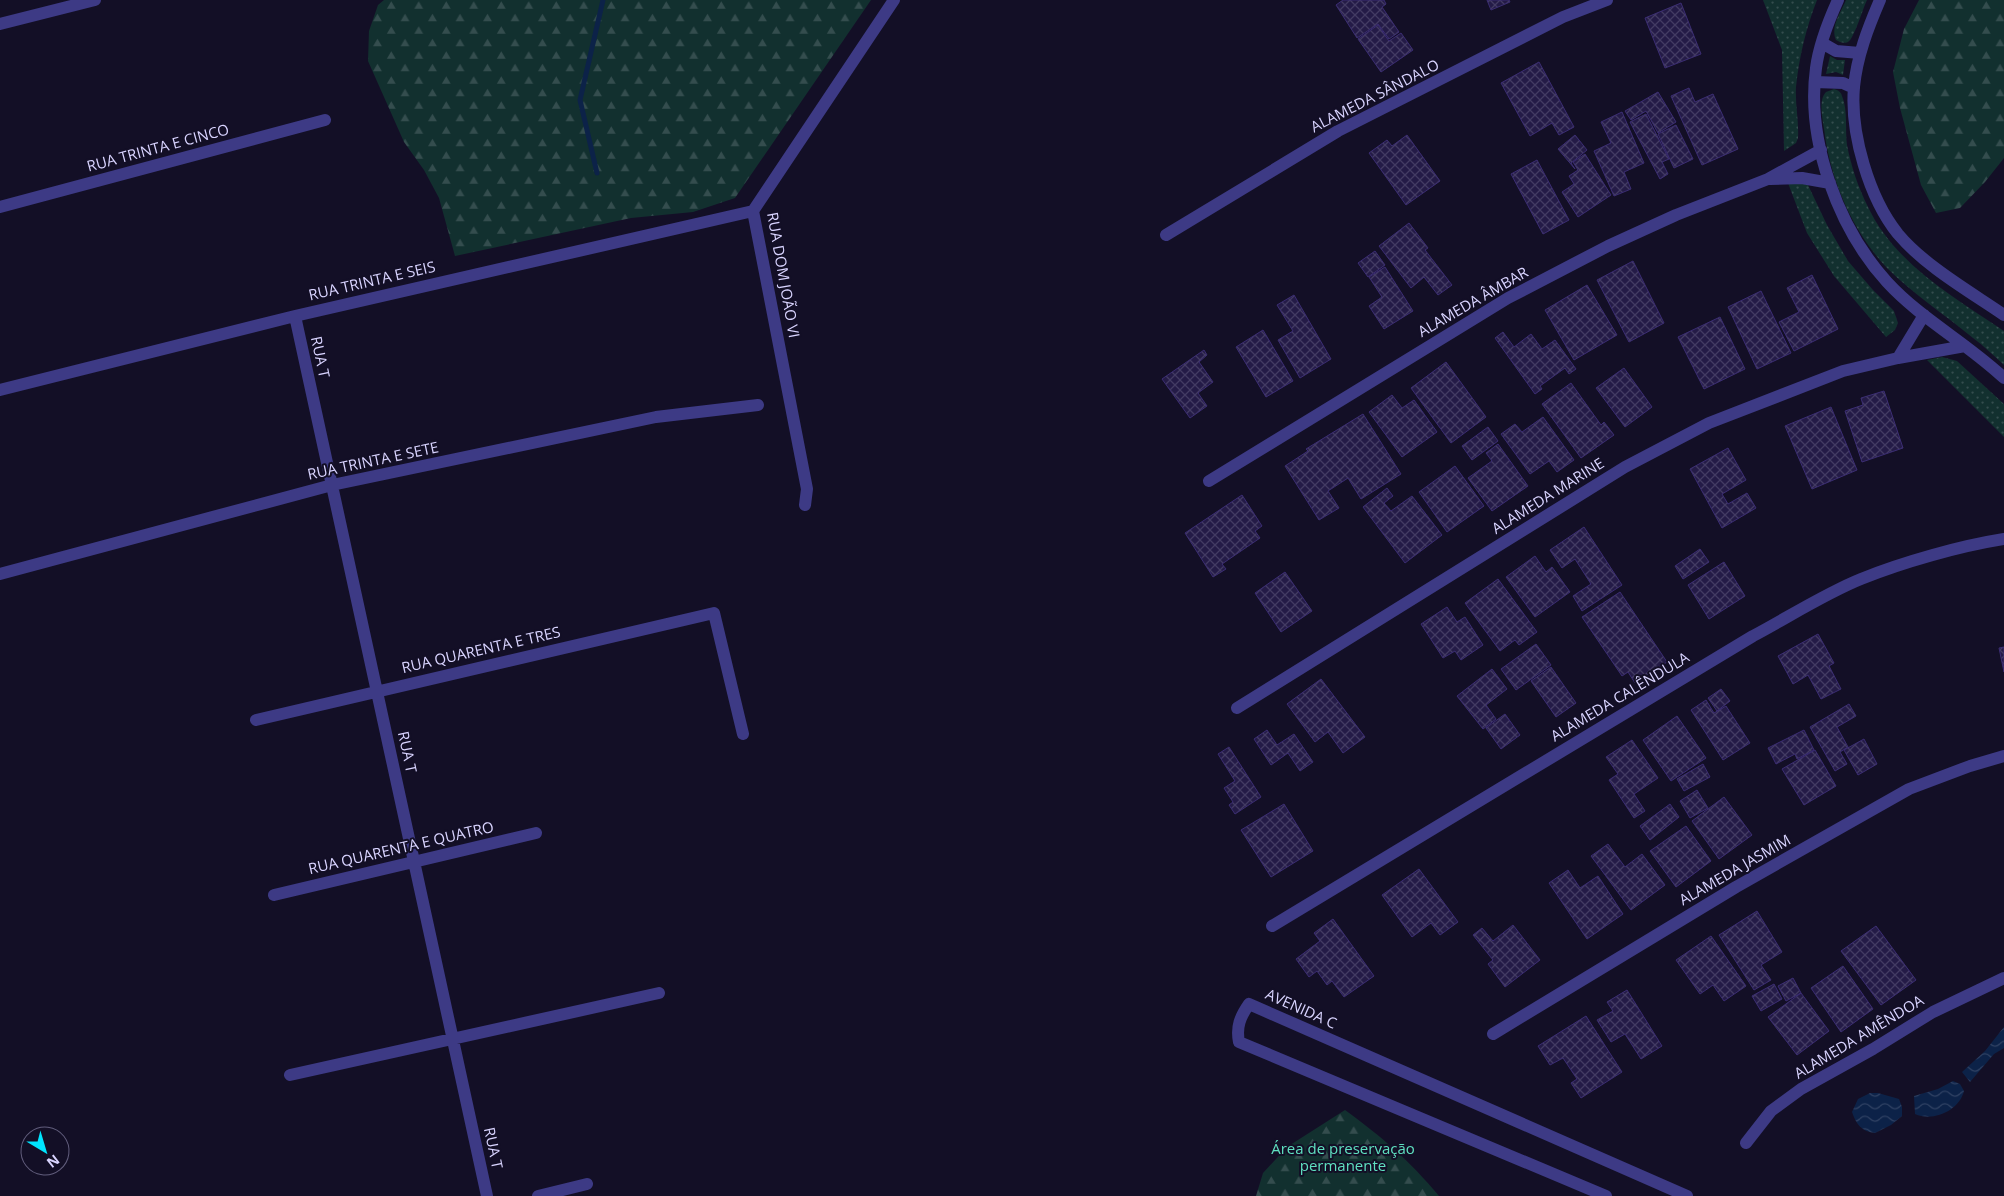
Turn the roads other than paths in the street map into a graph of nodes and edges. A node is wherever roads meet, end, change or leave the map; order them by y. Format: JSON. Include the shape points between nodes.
{"nodes":[{"id":1,"x":95,"y":0,"type":"edge"},
{"id":2,"x":894,"y":0,"type":"edge"},
{"id":3,"x":1607,"y":0,"type":"edge"},
{"id":4,"x":1838,"y":0,"type":"edge"},
{"id":5,"x":1880,"y":0,"type":"edge"},
{"id":6,"x":0,"y":24,"type":"edge"},
{"id":7,"x":1822,"y":44,"type":"junction"},
{"id":8,"x":1860,"y":54,"type":"junction"},
{"id":9,"x":1814,"y":82,"type":"junction"},
{"id":10,"x":1854,"y":88,"type":"junction"},
{"id":11,"x":325,"y":120,"type":"dead end"},
{"id":12,"x":1820,"y":150,"type":"junction"},
{"id":13,"x":1768,"y":179,"type":"junction"},
{"id":14,"x":1830,"y":183,"type":"junction"},
{"id":15,"x":0,"y":207,"type":"edge"},
{"id":16,"x":753,"y":211,"type":"junction"},
{"id":17,"x":1166,"y":235,"type":"dead end"},
{"id":18,"x":1924,"y":315,"type":"junction"},
{"id":19,"x":2004,"y":315,"type":"edge"},
{"id":20,"x":295,"y":316,"type":"junction"},
{"id":21,"x":1965,"y":346,"type":"junction"},
{"id":22,"x":1898,"y":358,"type":"junction"},
{"id":23,"x":2004,"y":378,"type":"edge"},
{"id":24,"x":0,"y":390,"type":"edge"},
{"id":25,"x":758,"y":405,"type":"dead end"},
{"id":26,"x":1209,"y":481,"type":"dead end"},
{"id":27,"x":332,"y":485,"type":"junction"},
{"id":28,"x":805,"y":505,"type":"dead end"},
{"id":29,"x":2004,"y":539,"type":"edge"},
{"id":30,"x":0,"y":574,"type":"edge"},
{"id":31,"x":377,"y":692,"type":"junction"},
{"id":32,"x":1237,"y":708,"type":"dead end"},
{"id":33,"x":256,"y":720,"type":"dead end"},
{"id":34,"x":743,"y":734,"type":"dead end"},
{"id":35,"x":2004,"y":756,"type":"edge"},
{"id":36,"x":536,"y":833,"type":"dead end"},
{"id":37,"x":414,"y":862,"type":"junction"},
{"id":38,"x":274,"y":895,"type":"dead end"},
{"id":39,"x":1272,"y":926,"type":"dead end"},
{"id":40,"x":2004,"y":978,"type":"edge"},
{"id":41,"x":658,"y":993,"type":"dead end"},
{"id":42,"x":1493,"y":1034,"type":"dead end"},
{"id":43,"x":453,"y":1040,"type":"junction"},
{"id":44,"x":290,"y":1075,"type":"dead end"},
{"id":45,"x":1746,"y":1143,"type":"dead end"},
{"id":46,"x":587,"y":1184,"type":"dead end"},
{"id":47,"x":487,"y":1196,"type":"edge"},
{"id":48,"x":538,"y":1196,"type":"edge"},
{"id":49,"x":1606,"y":1196,"type":"edge"},
{"id":50,"x":1687,"y":1196,"type":"edge"}],
"edges":[{"from":1,"to":6,"type":"street"},
{"from":2,"to":16,"type":"street","name":"RUA DOM JOÃO VI"},
{"from":3,"to":17,"type":"street","name":"ALAMEDA SÂNDALO","via":[[1563,17],[1338,131]]},
{"from":4,"to":7,"type":"street"},
{"from":5,"to":8,"type":"street"},
{"from":7,"to":8,"type":"street","via":[[1836,51]]},
{"from":7,"to":9,"type":"street"},
{"from":8,"to":10,"type":"street"},
{"from":9,"to":10,"type":"street","via":[[1843,83]]},
{"from":9,"to":12,"type":"street"},
{"from":10,"to":19,"type":"street","via":[[1855,122],[1864,165],[1880,207],[1899,234],[1920,254]]},
{"from":11,"to":15,"type":"street","name":"RUA TRINTA E CINCO"},
{"from":12,"to":13,"type":"street","name":"ALAMEDA ÂMBAR"},
{"from":12,"to":14,"type":"street"},
{"from":13,"to":14,"type":"street","name":"ALAMEDA ÂMBAR","via":[[1802,178]]},
{"from":13,"to":26,"type":"street","name":"ALAMEDA ÂMBAR","via":[[1608,246],[1508,298]]},
{"from":14,"to":18,"type":"street","via":[[1858,243],[1887,282]]},
{"from":16,"to":20,"type":"street","name":"RUA TRINTA E SEIS"},
{"from":16,"to":28,"type":"street","name":"RUA DOM JOÃO VI","via":[[807,489]]},
{"from":18,"to":21,"type":"street"},
{"from":18,"to":22,"type":"street"},
{"from":20,"to":24,"type":"street","name":"RUA TRINTA E SEIS"},
{"from":20,"to":27,"type":"street","name":"RUA T"},
{"from":21,"to":22,"type":"street","name":"ALAMEDA MARINE"},
{"from":21,"to":23,"type":"street"},
{"from":22,"to":32,"type":"street","name":"ALAMEDA MARINE","via":[[1843,371],[1709,424],[1625,467]]},
{"from":25,"to":27,"type":"street","name":"RUA TRINTA E SETE","via":[[656,417]]},
{"from":27,"to":30,"type":"street","name":"RUA TRINTA E SETE"},
{"from":27,"to":31,"type":"street","name":"RUA T"},
{"from":29,"to":39,"type":"street","name":"ALAMEDA CALÊNDULA","via":[[1932,556],[1861,579],[1812,604],[1753,636]]},
{"from":31,"to":33,"type":"street","name":"RUA QUARENTA E TRES"},
{"from":31,"to":34,"type":"street","name":"RUA QUARENTA E TRES","via":[[714,612]]},
{"from":31,"to":37,"type":"street","name":"RUA T"},
{"from":35,"to":42,"type":"street","name":"ALAMEDA JASMIM","via":[[1909,789],[1736,887]]},
{"from":36,"to":37,"type":"street","name":"RUA QUARENTA E QUATRO"},
{"from":37,"to":38,"type":"street","name":"RUA QUARENTA E QUATRO"},
{"from":37,"to":43,"type":"street","name":"RUA T"},
{"from":40,"to":45,"type":"street","name":"ALAMEDA AMÊNDOA","via":[[1933,1012],[1801,1090],[1771,1111]]},
{"from":41,"to":43,"type":"street"},
{"from":43,"to":44,"type":"street"},
{"from":43,"to":47,"type":"street","name":"RUA T"},
{"from":46,"to":48,"type":"street"},
{"from":49,"to":50,"type":"street","name":"AVENIDA C","via":[[1239,1042],[1238,1022],[1249,1004]]}]}
